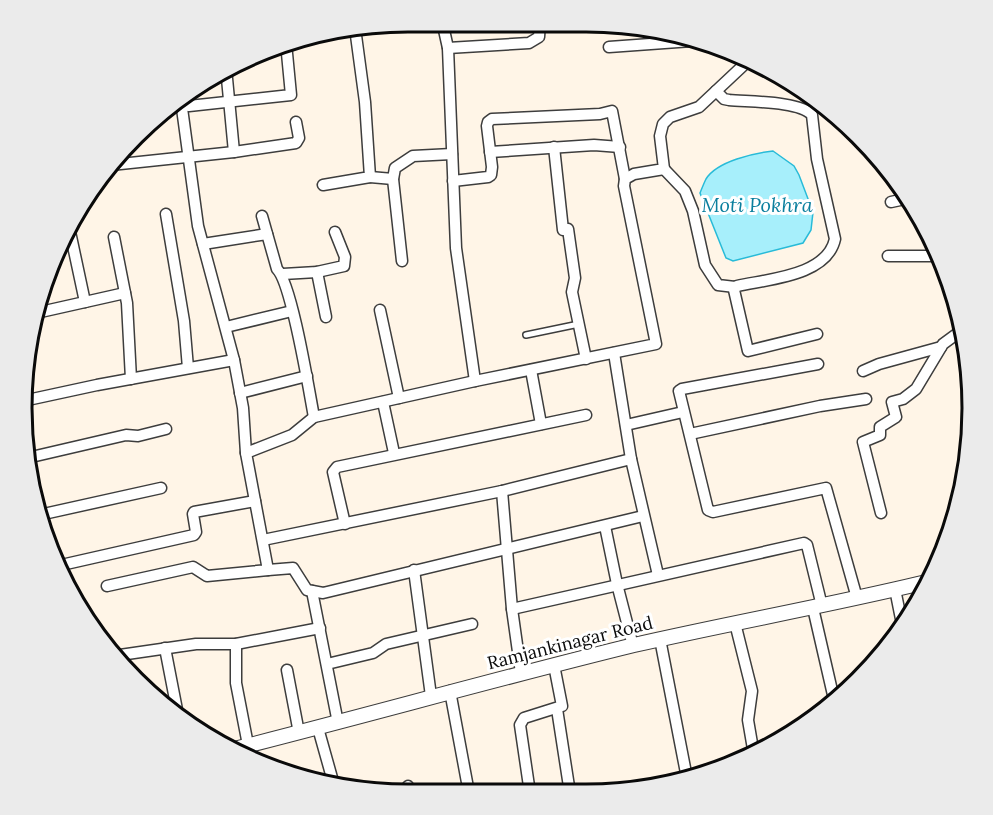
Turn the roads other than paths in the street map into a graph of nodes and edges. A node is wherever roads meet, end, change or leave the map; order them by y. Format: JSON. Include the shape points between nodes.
{"nodes":[{"id":1,"x":444,"y":32,"type":"edge"},
{"id":2,"x":539,"y":32,"type":"edge"},
{"id":3,"x":356,"y":35,"type":"edge"},
{"id":4,"x":675,"y":42,"type":"edge"},
{"id":5,"x":609,"y":47,"type":"dead end"},
{"id":6,"x":448,"y":48,"type":"junction"},
{"id":7,"x":287,"y":51,"type":"edge"},
{"id":8,"x":743,"y":66,"type":"edge"},
{"id":9,"x":227,"y":78,"type":"edge"},
{"id":10,"x":716,"y":91,"type":"junction"},
{"id":11,"x":229,"y":101,"type":"junction"},
{"id":12,"x":186,"y":104,"type":"edge"},
{"id":13,"x":182,"y":107,"type":"edge"},
{"id":14,"x":296,"y":122,"type":"dead end"},
{"id":15,"x":554,"y":147,"type":"junction"},
{"id":16,"x":620,"y":147,"type":"junction"},
{"id":17,"x":234,"y":152,"type":"junction"},
{"id":18,"x":490,"y":152,"type":"junction"},
{"id":19,"x":452,"y":154,"type":"junction"},
{"id":20,"x":187,"y":157,"type":"junction"},
{"id":21,"x":122,"y":164,"type":"edge"},
{"id":22,"x":664,"y":169,"type":"junction"},
{"id":23,"x":370,"y":177,"type":"junction"},
{"id":24,"x":393,"y":179,"type":"junction"},
{"id":25,"x":625,"y":179,"type":"junction"},
{"id":26,"x":453,"y":181,"type":"junction"},
{"id":27,"x":323,"y":185,"type":"dead end"},
{"id":28,"x":899,"y":200,"type":"edge"},
{"id":29,"x":891,"y":202,"type":"dead end"},
{"id":30,"x":166,"y":214,"type":"dead end"},
{"id":31,"x":262,"y":216,"type":"dead end"},
{"id":32,"x":335,"y":232,"type":"dead end"},
{"id":33,"x":267,"y":234,"type":"junction"},
{"id":34,"x":114,"y":237,"type":"dead end"},
{"id":35,"x":71,"y":238,"type":"edge"},
{"id":36,"x":203,"y":244,"type":"junction"},
{"id":37,"x":888,"y":256,"type":"dead end"},
{"id":38,"x":930,"y":256,"type":"edge"},
{"id":39,"x":402,"y":261,"type":"dead end"},
{"id":40,"x":316,"y":272,"type":"junction"},
{"id":41,"x":283,"y":274,"type":"junction"},
{"id":42,"x":735,"y":287,"type":"junction"},
{"id":43,"x":125,"y":293,"type":"junction"},
{"id":44,"x":85,"y":302,"type":"junction"},
{"id":45,"x":380,"y":310,"type":"dead end"},
{"id":46,"x":44,"y":311,"type":"edge"},
{"id":47,"x":292,"y":311,"type":"junction"},
{"id":48,"x":326,"y":317,"type":"dead end"},
{"id":49,"x":579,"y":324,"type":"junction"},
{"id":50,"x":226,"y":327,"type":"junction"},
{"id":51,"x":817,"y":334,"type":"dead end"},
{"id":52,"x":526,"y":335,"type":"dead end"},
{"id":53,"x":954,"y":336,"type":"edge"},
{"id":54,"x":941,"y":347,"type":"junction"},
{"id":55,"x":614,"y":353,"type":"junction"},
{"id":56,"x":586,"y":359,"type":"junction"},
{"id":57,"x":234,"y":360,"type":"junction"},
{"id":58,"x":818,"y":364,"type":"dead end"},
{"id":59,"x":188,"y":368,"type":"junction"},
{"id":60,"x":531,"y":370,"type":"junction"},
{"id":61,"x":863,"y":371,"type":"dead end"},
{"id":62,"x":307,"y":376,"type":"junction"},
{"id":63,"x":131,"y":379,"type":"junction"},
{"id":64,"x":475,"y":381,"type":"junction"},
{"id":65,"x":240,"y":393,"type":"junction"},
{"id":66,"x":399,"y":398,"type":"junction"},
{"id":67,"x":32,"y":399,"type":"edge"},
{"id":68,"x":866,"y":399,"type":"dead end"},
{"id":69,"x":383,"y":402,"type":"junction"},
{"id":70,"x":683,"y":412,"type":"junction"},
{"id":71,"x":586,"y":415,"type":"dead end"},
{"id":72,"x":314,"y":417,"type":"junction"},
{"id":73,"x":541,"y":424,"type":"junction"},
{"id":74,"x":627,"y":425,"type":"junction"},
{"id":75,"x":166,"y":429,"type":"dead end"},
{"id":76,"x":690,"y":434,"type":"junction"},
{"id":77,"x":246,"y":453,"type":"junction"},
{"id":78,"x":394,"y":453,"type":"junction"},
{"id":79,"x":35,"y":456,"type":"edge"},
{"id":80,"x":631,"y":459,"type":"junction"},
{"id":81,"x":161,"y":488,"type":"dead end"},
{"id":82,"x":502,"y":491,"type":"junction"},
{"id":83,"x":255,"y":501,"type":"junction"},
{"id":84,"x":47,"y":513,"type":"edge"},
{"id":85,"x":881,"y":513,"type":"dead end"},
{"id":86,"x":643,"y":516,"type":"junction"},
{"id":87,"x":345,"y":524,"type":"junction"},
{"id":88,"x":605,"y":526,"type":"junction"},
{"id":89,"x":263,"y":540,"type":"junction"},
{"id":90,"x":508,"y":549,"type":"junction"},
{"id":91,"x":66,"y":564,"type":"edge"},
{"id":92,"x":268,"y":570,"type":"junction"},
{"id":93,"x":414,"y":570,"type":"junction"},
{"id":94,"x":658,"y":575,"type":"junction"},
{"id":95,"x":617,"y":584,"type":"junction"},
{"id":96,"x":918,"y":584,"type":"edge"},
{"id":97,"x":107,"y":586,"type":"dead end"},
{"id":98,"x":895,"y":589,"type":"junction"},
{"id":99,"x":312,"y":591,"type":"junction"},
{"id":100,"x":857,"y":598,"type":"junction"},
{"id":101,"x":818,"y":607,"type":"junction"},
{"id":102,"x":512,"y":609,"type":"junction"},
{"id":103,"x":900,"y":613,"type":"edge"},
{"id":104,"x":735,"y":623,"type":"junction"},
{"id":105,"x":472,"y":624,"type":"dead end"},
{"id":106,"x":320,"y":628,"type":"junction"},
{"id":107,"x":423,"y":636,"type":"junction"},
{"id":108,"x":660,"y":639,"type":"junction"},
{"id":109,"x":236,"y":644,"type":"junction"},
{"id":110,"x":633,"y":646,"type":"junction"},
{"id":111,"x":165,"y":648,"type":"junction"},
{"id":112,"x":124,"y":654,"type":"edge"},
{"id":113,"x":327,"y":664,"type":"junction"},
{"id":114,"x":554,"y":665,"type":"junction"},
{"id":115,"x":286,"y":670,"type":"dead end"},
{"id":116,"x":521,"y":673,"type":"junction"},
{"id":117,"x":832,"y":691,"type":"edge"},
{"id":118,"x":450,"y":692,"type":"junction"},
{"id":119,"x":431,"y":696,"type":"junction"},
{"id":120,"x":173,"y":701,"type":"edge"},
{"id":121,"x":557,"y":709,"type":"junction"},
{"id":122,"x":338,"y":723,"type":"junction"},
{"id":123,"x":318,"y":728,"type":"junction"},
{"id":124,"x":299,"y":733,"type":"junction"},
{"id":125,"x":248,"y":745,"type":"junction"},
{"id":126,"x":752,"y":745,"type":"edge"},
{"id":127,"x":244,"y":746,"type":"edge"},
{"id":128,"x":685,"y":770,"type":"edge"},
{"id":129,"x":331,"y":775,"type":"edge"},
{"id":130,"x":467,"y":784,"type":"edge"},
{"id":131,"x":529,"y":784,"type":"edge"},
{"id":132,"x":569,"y":784,"type":"edge"}],
"edges":[{"from":1,"to":6,"type":"street"},
{"from":2,"to":6,"type":"street","via":[[539,37],[529,43]]},
{"from":3,"to":23,"type":"street"},
{"from":4,"to":5,"type":"street"},
{"from":6,"to":19,"type":"street"},
{"from":7,"to":11,"type":"street","via":[[291,95]]},
{"from":8,"to":10,"type":"street"},
{"from":9,"to":11,"type":"street"},
{"from":10,"to":22,"type":"street","via":[[699,107],[670,117],[663,124],[660,136]]},
{"from":10,"to":42,"type":"street","via":[[724,99],[809,111],[835,239],[831,251],[803,272]]},
{"from":11,"to":12,"type":"street"},
{"from":11,"to":17,"type":"street"},
{"from":13,"to":20,"type":"street"},
{"from":14,"to":17,"type":"street","via":[[296,143]]},
{"from":15,"to":16,"type":"street"},
{"from":15,"to":18,"type":"street"},
{"from":15,"to":49,"type":"street"},
{"from":16,"to":18,"type":"street","via":[[612,111],[492,119],[487,126]]},
{"from":16,"to":25,"type":"street"},
{"from":17,"to":20,"type":"street"},
{"from":18,"to":26,"type":"street","via":[[489,177]]},
{"from":19,"to":24,"type":"street","via":[[413,156],[395,168]]},
{"from":19,"to":26,"type":"street"},
{"from":20,"to":21,"type":"street"},
{"from":20,"to":36,"type":"street"},
{"from":22,"to":25,"type":"street"},
{"from":22,"to":42,"type":"street","via":[[685,191],[705,265],[718,285]]},
{"from":23,"to":24,"type":"street"},
{"from":23,"to":27,"type":"street"},
{"from":24,"to":39,"type":"street"},
{"from":25,"to":55,"type":"street","via":[[656,341],[653,345]]},
{"from":26,"to":64,"type":"street","via":[[456,248]]},
{"from":28,"to":29,"type":"street"},
{"from":30,"to":59,"type":"street"},
{"from":31,"to":33,"type":"street"},
{"from":32,"to":40,"type":"street","via":[[346,262],[344,266]]},
{"from":33,"to":36,"type":"street"},
{"from":33,"to":41,"type":"street","via":[[277,269]]},
{"from":34,"to":43,"type":"street"},
{"from":35,"to":44,"type":"street"},
{"from":36,"to":50,"type":"street"},
{"from":37,"to":38,"type":"street"},
{"from":40,"to":41,"type":"street"},
{"from":40,"to":48,"type":"street"},
{"from":41,"to":47,"type":"street"},
{"from":42,"to":51,"type":"street","via":[[748,351]]},
{"from":43,"to":44,"type":"street"},
{"from":43,"to":63,"type":"street"},
{"from":44,"to":46,"type":"street"},
{"from":45,"to":66,"type":"street"},
{"from":47,"to":50,"type":"street"},
{"from":47,"to":62,"type":"street"},
{"from":49,"to":52,"type":"lane"},
{"from":49,"to":56,"type":"street"},
{"from":50,"to":57,"type":"street"},
{"from":53,"to":54,"type":"street"},
{"from":54,"to":61,"type":"street"},
{"from":54,"to":85,"type":"street","via":[[916,389],[892,402],[895,418],[880,427],[880,435],[863,442]]},
{"from":55,"to":56,"type":"street"},
{"from":55,"to":74,"type":"street"},
{"from":56,"to":60,"type":"street"},
{"from":57,"to":59,"type":"street"},
{"from":57,"to":65,"type":"street"},
{"from":58,"to":70,"type":"street","via":[[682,388],[679,391]]},
{"from":59,"to":63,"type":"street"},
{"from":60,"to":64,"type":"street"},
{"from":60,"to":73,"type":"street"},
{"from":62,"to":65,"type":"street"},
{"from":62,"to":72,"type":"street"},
{"from":63,"to":67,"type":"street"},
{"from":64,"to":66,"type":"street"},
{"from":65,"to":77,"type":"street"},
{"from":66,"to":69,"type":"street"},
{"from":68,"to":76,"type":"street"},
{"from":69,"to":72,"type":"street"},
{"from":69,"to":78,"type":"street"},
{"from":70,"to":74,"type":"street"},
{"from":70,"to":76,"type":"street"},
{"from":71,"to":73,"type":"street"},
{"from":72,"to":77,"type":"street","via":[[292,435]]},
{"from":73,"to":78,"type":"street"},
{"from":74,"to":80,"type":"street"},
{"from":75,"to":79,"type":"street"},
{"from":76,"to":100,"type":"street","via":[[710,512],[826,488]]},
{"from":77,"to":83,"type":"street"},
{"from":78,"to":87,"type":"street","via":[[334,469]]},
{"from":80,"to":82,"type":"street"},
{"from":80,"to":86,"type":"street"},
{"from":81,"to":84,"type":"street"},
{"from":82,"to":87,"type":"street"},
{"from":82,"to":90,"type":"street"},
{"from":83,"to":89,"type":"street"},
{"from":83,"to":91,"type":"street","via":[[194,512],[194,535]]},
{"from":86,"to":88,"type":"street"},
{"from":86,"to":94,"type":"street"},
{"from":87,"to":89,"type":"street"},
{"from":88,"to":90,"type":"street"},
{"from":88,"to":95,"type":"street"},
{"from":89,"to":92,"type":"street"},
{"from":90,"to":93,"type":"street"},
{"from":90,"to":102,"type":"street"},
{"from":92,"to":97,"type":"street","via":[[207,576],[193,567]]},
{"from":92,"to":99,"type":"street","via":[[293,568]]},
{"from":93,"to":99,"type":"street","via":[[323,593]]},
{"from":93,"to":107,"type":"street"},
{"from":94,"to":95,"type":"street"},
{"from":94,"to":101,"type":"street","via":[[806,543]]},
{"from":95,"to":102,"type":"street"},
{"from":95,"to":110,"type":"street"},
{"from":96,"to":98,"type":"street","name":"Ramjankinagar Road"},
{"from":98,"to":100,"type":"street","name":"Ramjankinagar Road"},
{"from":98,"to":103,"type":"street"},
{"from":99,"to":106,"type":"street"},
{"from":100,"to":101,"type":"street","name":"Ramjankinagar Road"},
{"from":101,"to":104,"type":"street","name":"Ramjankinagar Road"},
{"from":101,"to":117,"type":"street"},
{"from":102,"to":116,"type":"street"},
{"from":104,"to":108,"type":"street","name":"Ramjankinagar Road"},
{"from":104,"to":126,"type":"street","via":[[752,691],[748,720]]},
{"from":105,"to":107,"type":"street"},
{"from":106,"to":109,"type":"street"},
{"from":106,"to":113,"type":"street"},
{"from":107,"to":113,"type":"street"},
{"from":107,"to":119,"type":"street"},
{"from":108,"to":110,"type":"street","name":"Ramjankinagar Road"},
{"from":108,"to":128,"type":"street"},
{"from":109,"to":111,"type":"street"},
{"from":109,"to":125,"type":"street","via":[[236,683]]},
{"from":110,"to":114,"type":"street","name":"Ramjankinagar Road"},
{"from":111,"to":112,"type":"street"},
{"from":111,"to":120,"type":"street"},
{"from":113,"to":122,"type":"street"},
{"from":114,"to":116,"type":"street","name":"Ramjankinagar Road"},
{"from":114,"to":121,"type":"street","via":[[563,702]]},
{"from":115,"to":124,"type":"street"},
{"from":116,"to":118,"type":"street","name":"Ramjankinagar Road"},
{"from":118,"to":119,"type":"street","name":"Ramjankinagar Road"},
{"from":118,"to":130,"type":"street"},
{"from":119,"to":122,"type":"street","name":"Ramjankinagar Road"},
{"from":121,"to":131,"type":"street","via":[[521,721]]},
{"from":121,"to":132,"type":"street"},
{"from":122,"to":123,"type":"street","name":"Ramjankinagar Road"},
{"from":123,"to":124,"type":"street","name":"Ramjankinagar Road"},
{"from":123,"to":129,"type":"street"},
{"from":124,"to":125,"type":"street","name":"Ramjankinagar Road"},
{"from":125,"to":127,"type":"street","name":"Ramjankinagar Road"}]}
